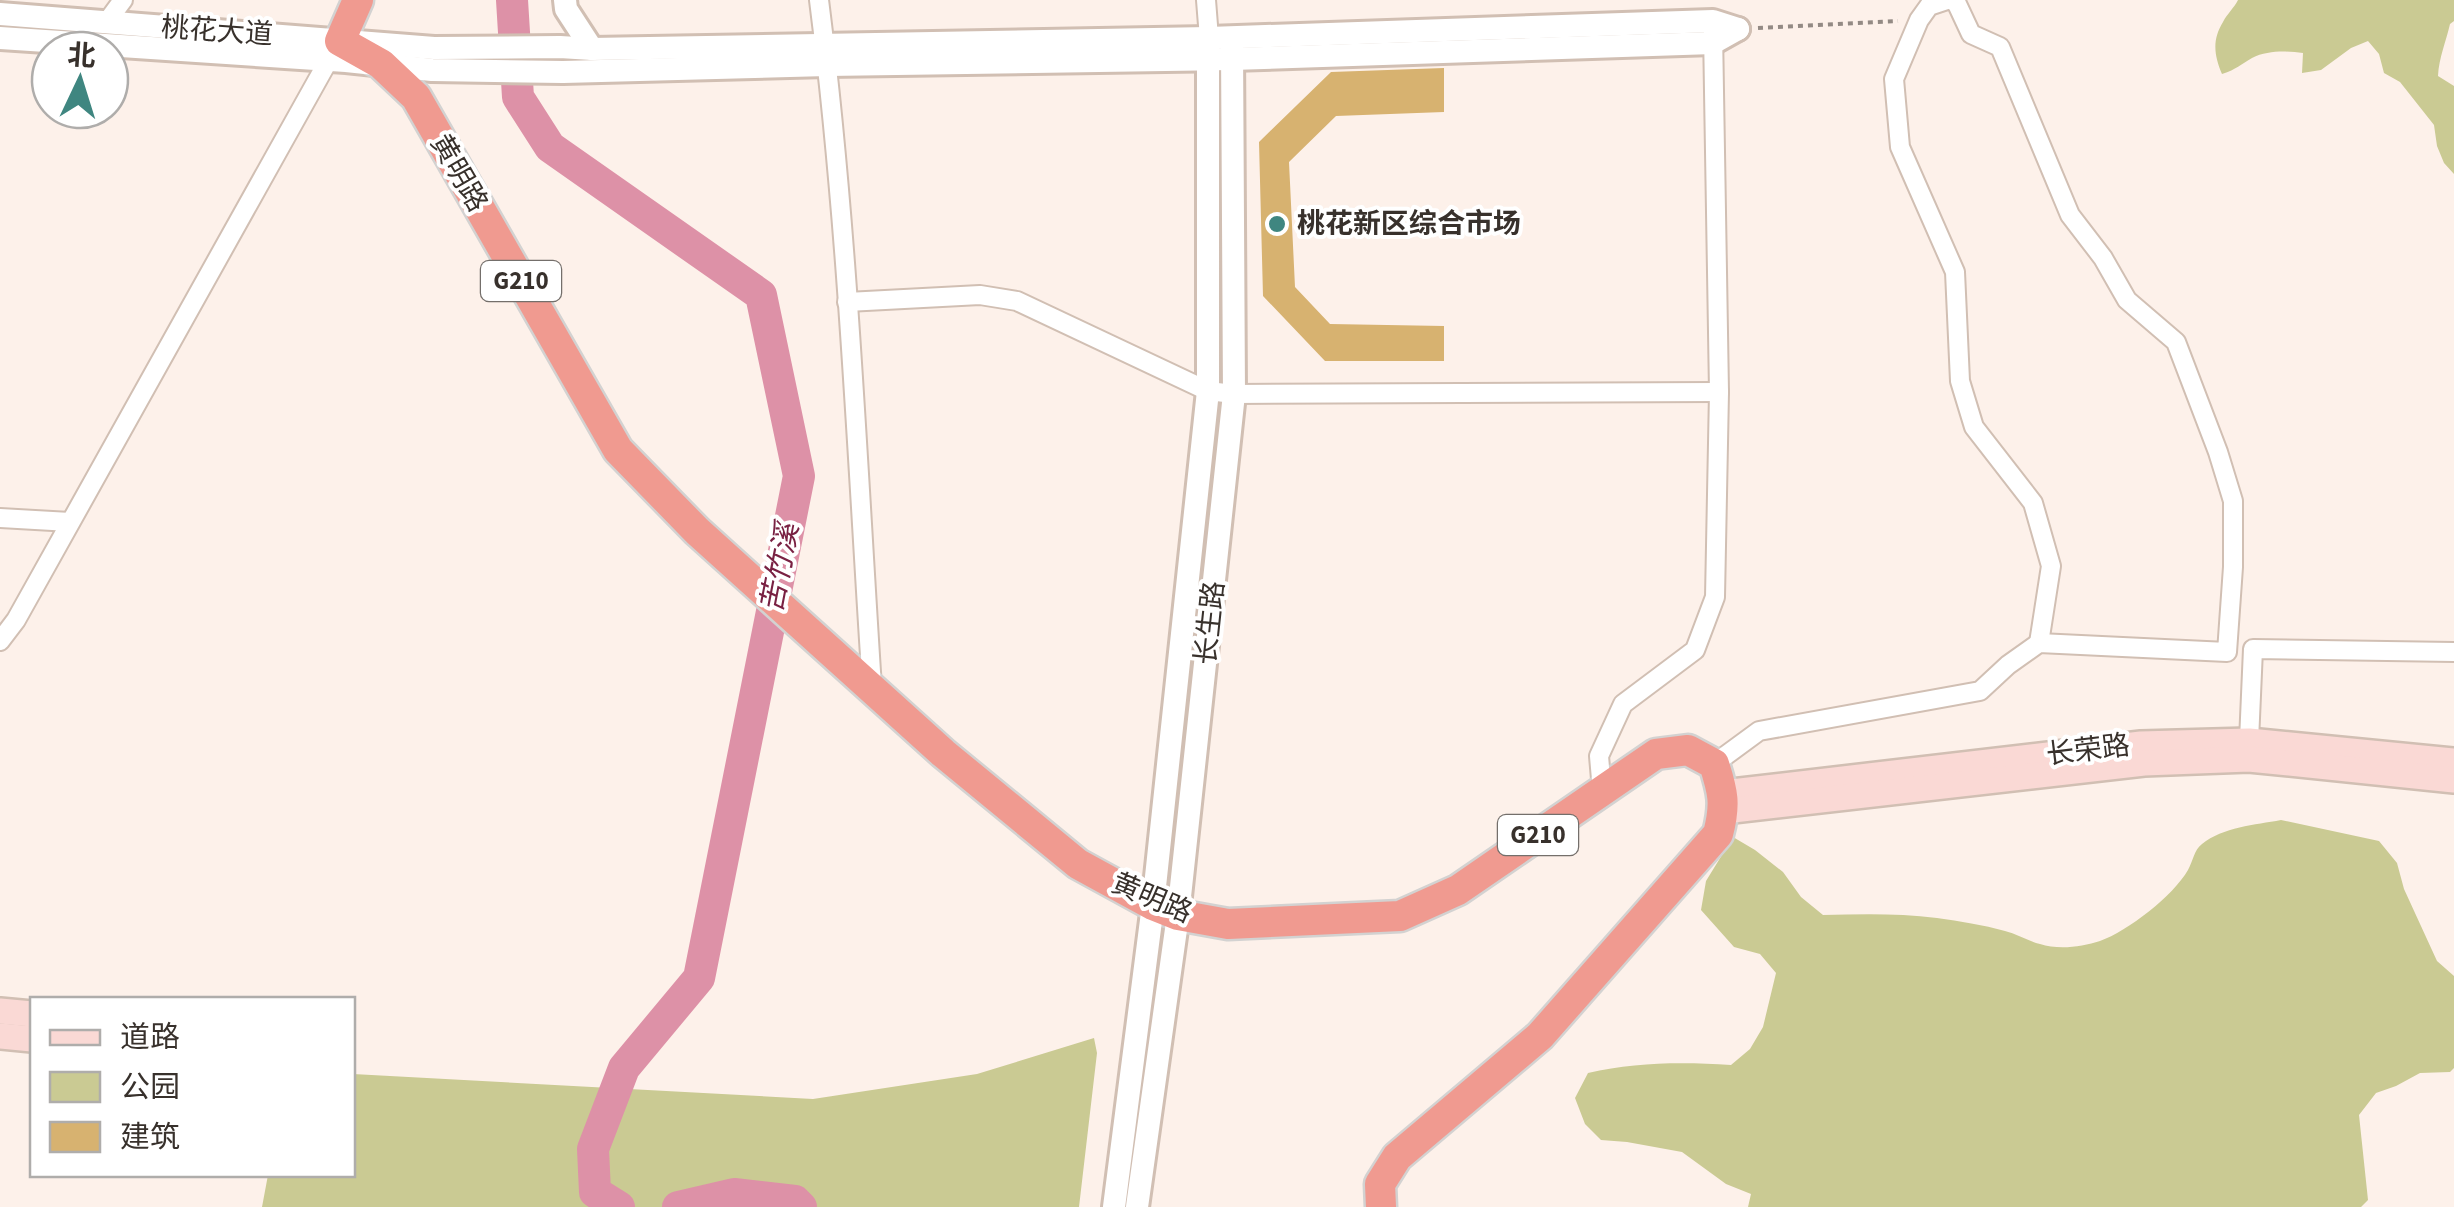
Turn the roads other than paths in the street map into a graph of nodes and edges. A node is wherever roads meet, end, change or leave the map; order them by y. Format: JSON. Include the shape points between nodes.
{"nodes":[{"id":1,"x":123,"y":0,"type":"edge"},
{"id":2,"x":358,"y":0,"type":"edge"},
{"id":3,"x":565,"y":0,"type":"edge"},
{"id":4,"x":820,"y":0,"type":"edge"},
{"id":5,"x":1206,"y":0,"type":"edge"},
{"id":6,"x":1950,"y":0,"type":"edge"},
{"id":7,"x":0,"y":14,"type":"edge"},
{"id":8,"x":106,"y":23,"type":"junction"},
{"id":9,"x":1738,"y":28,"type":"road end"},
{"id":10,"x":1713,"y":32,"type":"junction"},
{"id":11,"x":0,"y":38,"type":"edge"},
{"id":12,"x":1220,"y":48,"type":"junction"},
{"id":13,"x":592,"y":49,"type":"junction"},
{"id":14,"x":334,"y":51,"type":"junction"},
{"id":15,"x":826,"y":55,"type":"junction"},
{"id":16,"x":433,"y":59,"type":"junction"},
{"id":17,"x":381,"y":64,"type":"junction"},
{"id":18,"x":847,"y":302,"type":"junction"},
{"id":19,"x":1208,"y":391,"type":"junction"},
{"id":20,"x":1719,"y":392,"type":"junction"},
{"id":21,"x":1234,"y":394,"type":"junction"},
{"id":22,"x":0,"y":518,"type":"edge"},
{"id":23,"x":70,"y":522,"type":"junction"},
{"id":24,"x":0,"y":640,"type":"edge"},
{"id":25,"x":2039,"y":643,"type":"junction"},
{"id":26,"x":2454,"y":652,"type":"edge"},
{"id":27,"x":864,"y":682,"type":"junction"},
{"id":28,"x":2249,"y":741,"type":"junction"},
{"id":29,"x":2454,"y":761,"type":"edge"},
{"id":30,"x":1714,"y":764,"type":"junction"},
{"id":31,"x":2454,"y":780,"type":"edge"},
{"id":32,"x":1602,"y":791,"type":"junction"},
{"id":33,"x":1724,"y":802,"type":"junction"},
{"id":34,"x":1166,"y":910,"type":"junction"},
{"id":35,"x":0,"y":1011,"type":"edge"},
{"id":36,"x":30,"y":1014,"type":"edge"},
{"id":37,"x":0,"y":1036,"type":"edge"},
{"id":38,"x":30,"y":1039,"type":"edge"},
{"id":39,"x":1114,"y":1207,"type":"edge"},
{"id":40,"x":1137,"y":1207,"type":"edge"},
{"id":41,"x":1381,"y":1207,"type":"edge"}],
"edges":[{"from":1,"to":8,"type":"street"},
{"from":2,"to":14,"type":"highway"},
{"from":3,"to":13,"type":"street"},
{"from":4,"to":15,"type":"street"},
{"from":5,"to":12,"type":"street"},
{"from":6,"to":25,"type":"street","via":[[1930,6],[1919,20],[1894,79],[1900,146],[1955,272],[1960,381],[1974,427],[2033,502],[2051,566]]},
{"from":6,"to":25,"type":"street","via":[[1971,34],[2000,48],[2070,214],[2127,300],[2176,342],[2234,501],[2227,652]]},
{"from":7,"to":8,"type":"street","name":"桃花大道"},
{"from":8,"to":14,"type":"street","name":"桃花大道"},
{"from":9,"to":10,"type":"street"},
{"from":10,"to":12,"type":"street"},
{"from":10,"to":20,"type":"street"},
{"from":11,"to":14,"type":"street","name":"桃花大道"},
{"from":12,"to":15,"type":"street"},
{"from":12,"to":19,"type":"street","name":"长生路"},
{"from":12,"to":21,"type":"street","name":"长生路"},
{"from":13,"to":15,"type":"street"},
{"from":13,"to":16,"type":"street","via":[[560,46]]},
{"from":14,"to":16,"type":"street","name":"桃花大道"},
{"from":14,"to":17,"type":"highway","name":"黄明路","number":"G210"},
{"from":14,"to":23,"type":"street"},
{"from":15,"to":16,"type":"street","via":[[563,72]]},
{"from":15,"to":18,"type":"street"},
{"from":16,"to":17,"type":"street"},
{"from":17,"to":27,"type":"highway","name":"黄明路","number":"G210","via":[[416,97],[618,450]]},
{"from":18,"to":19,"type":"street","via":[[980,294],[1017,301]]},
{"from":18,"to":27,"type":"street"},
{"from":19,"to":21,"type":"street"},
{"from":19,"to":34,"type":"street","name":"长生路"},
{"from":20,"to":21,"type":"street"},
{"from":20,"to":32,"type":"street","via":[[1715,597],[1695,650],[1623,704],[1599,756]]},
{"from":21,"to":34,"type":"street","name":"长生路"},
{"from":22,"to":23,"type":"street"},
{"from":23,"to":24,"type":"street"},
{"from":25,"to":30,"type":"street","via":[[1980,691],[1759,732]]},
{"from":26,"to":28,"type":"street","via":[[2253,649]]},
{"from":27,"to":34,"type":"highway","name":"黄明路","number":"G210","via":[[1078,864]]},
{"from":28,"to":29,"type":"main road","name":"长荣路"},
{"from":28,"to":33,"type":"main road","name":"长荣路","via":[[2141,744]]},
{"from":30,"to":32,"type":"highway","name":"黄明路","number":"G210","via":[[1688,750],[1656,754]]},
{"from":30,"to":33,"type":"highway"},
{"from":31,"to":33,"type":"main road","name":"长荣路","via":[[2249,760],[2144,763]]},
{"from":32,"to":34,"type":"highway","name":"黄明路","number":"G210","via":[[1458,890],[1400,916],[1228,924]]},
{"from":33,"to":41,"type":"highway","via":[[1718,834],[1540,1036],[1398,1157],[1380,1184]]},
{"from":34,"to":39,"type":"street","name":"长生路"},
{"from":34,"to":40,"type":"street","name":"长生路"},
{"from":35,"to":36,"type":"main road"},
{"from":37,"to":38,"type":"main road"}]}
